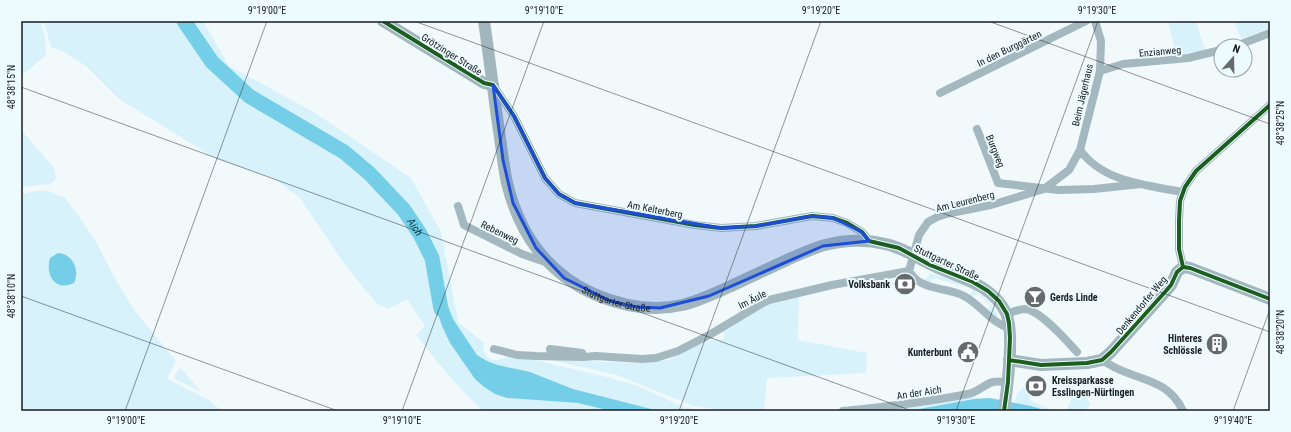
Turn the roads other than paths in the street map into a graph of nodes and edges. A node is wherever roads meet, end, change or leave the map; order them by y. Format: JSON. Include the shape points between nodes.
{"nodes":[{"id":1,"x":383,"y":21,"type":"edge"},
{"id":2,"x":484,"y":21,"type":"edge"},
{"id":3,"x":1086,"y":21,"type":"edge"},
{"id":4,"x":1095,"y":21,"type":"edge"},
{"id":5,"x":1270,"y":33,"type":"edge"},
{"id":6,"x":1253,"y":40,"type":"edge"},
{"id":7,"x":1213,"y":52,"type":"edge"},
{"id":8,"x":1100,"y":71,"type":"junction"},
{"id":9,"x":493,"y":85,"type":"junction"},
{"id":10,"x":940,"y":93,"type":"dead end"},
{"id":11,"x":1270,"y":105,"type":"edge"},
{"id":12,"x":977,"y":129,"type":"dead end"},
{"id":13,"x":1080,"y":150,"type":"junction"},
{"id":14,"x":1141,"y":184,"type":"junction"},
{"id":15,"x":1044,"y":189,"type":"junction"},
{"id":16,"x":1182,"y":192,"type":"junction"},
{"id":17,"x":458,"y":206,"type":"dead end"},
{"id":18,"x":869,"y":241,"type":"junction"},
{"id":19,"x":914,"y":256,"type":"junction"},
{"id":20,"x":548,"y":263,"type":"junction"},
{"id":21,"x":1183,"y":267,"type":"junction"},
{"id":22,"x":909,"y":271,"type":"junction"},
{"id":23,"x":1270,"y":299,"type":"edge"},
{"id":24,"x":1007,"y":314,"type":"junction"},
{"id":25,"x":1010,"y":328,"type":"junction"},
{"id":26,"x":494,"y":349,"type":"dead end"},
{"id":27,"x":550,"y":349,"type":"dead end"},
{"id":28,"x":1077,"y":352,"type":"dead end"},
{"id":29,"x":596,"y":356,"type":"junction"},
{"id":30,"x":1009,"y":360,"type":"junction"},
{"id":31,"x":1102,"y":360,"type":"junction"},
{"id":32,"x":1008,"y":382,"type":"junction"},
{"id":33,"x":843,"y":411,"type":"edge"},
{"id":34,"x":1004,"y":411,"type":"edge"},
{"id":35,"x":1183,"y":411,"type":"edge"}],
"edges":[{"from":1,"to":9,"type":"main road","name":"Grötzinger Straße","via":[[484,83]]},
{"from":2,"to":9,"type":"main road","name":"Stuttgarter Straße"},
{"from":3,"to":10,"type":"street","name":"In den Burggärten"},
{"from":4,"to":8,"type":"street","name":"Beim Jägerhaus","via":[[1101,41]]},
{"from":5,"to":6,"type":"street"},
{"from":7,"to":8,"type":"street","name":"Enzianweg","via":[[1188,58],[1123,64]]},
{"from":8,"to":13,"type":"street","name":"Beim Jägerhaus"},
{"from":9,"to":18,"type":"street","name":"Am Kelterberg","via":[[514,116],[545,178],[558,194],[575,203],[695,226],[721,228],[756,226],[812,216],[833,218],[862,232]]},
{"from":9,"to":20,"type":"main road","name":"Stuttgarter Straße","via":[[503,160],[513,203],[536,248]]},
{"from":11,"to":16,"type":"street","via":[[1196,171]]},
{"from":12,"to":15,"type":"street","name":"Burgweg","via":[[998,183]]},
{"from":13,"to":14,"type":"street","name":"Am Leurenberg","via":[[1096,167]]},
{"from":13,"to":15,"type":"street","name":"Am Leurenberg","via":[[1069,170]]},
{"from":14,"to":15,"type":"street","name":"Am Leurenberg","via":[[1094,189]]},
{"from":14,"to":16,"type":"street","name":"Am Leurenberg"},
{"from":15,"to":19,"type":"street","name":"Am Leurenberg","via":[[991,206],[937,217],[928,222],[919,235]]},
{"from":16,"to":21,"type":"street","via":[[1179,249]]},
{"from":17,"to":20,"type":"street","name":"Rebenweg","via":[[464,225],[522,254]]},
{"from":18,"to":19,"type":"main road","name":"Stuttgarter Straße","via":[[899,248]]},
{"from":18,"to":20,"type":"main road","name":"Stuttgarter Straße","via":[[844,241],[823,246],[709,296],[682,305],[660,308],[636,307],[610,301],[564,278]]},
{"from":19,"to":22,"type":"street"},
{"from":19,"to":24,"type":"main road","name":"Stuttgarter Straße","via":[[985,289],[999,301]]},
{"from":21,"to":23,"type":"main road"},
{"from":21,"to":31,"type":"main road","name":"Denkendorfer Weg","via":[[1160,299]]},
{"from":22,"to":25,"type":"street","via":[[918,282],[965,297],[997,324]]},
{"from":22,"to":29,"type":"street","name":"Im Äule","via":[[832,285],[770,300],[716,332],[667,355],[642,359]]},
{"from":24,"to":25,"type":"main road","name":"Stuttgarter Straße"},
{"from":24,"to":28,"type":"street","via":[[1024,309],[1033,312],[1053,326]]},
{"from":25,"to":30,"type":"main road","name":"Stuttgarter Straße"},
{"from":26,"to":29,"type":"street","name":"Im Äule","via":[[517,355]]},
{"from":27,"to":29,"type":"street","name":"Im Äule"},
{"from":30,"to":31,"type":"main road","via":[[1055,365]]},
{"from":30,"to":32,"type":"main road","name":"Stuttgarter Straße"},
{"from":31,"to":35,"type":"street","via":[[1167,389],[1179,402]]},
{"from":32,"to":33,"type":"street","name":"An der Aich","via":[[990,382],[970,393],[900,406]]},
{"from":32,"to":34,"type":"main road","name":"Stuttgarter Straße"}]}
